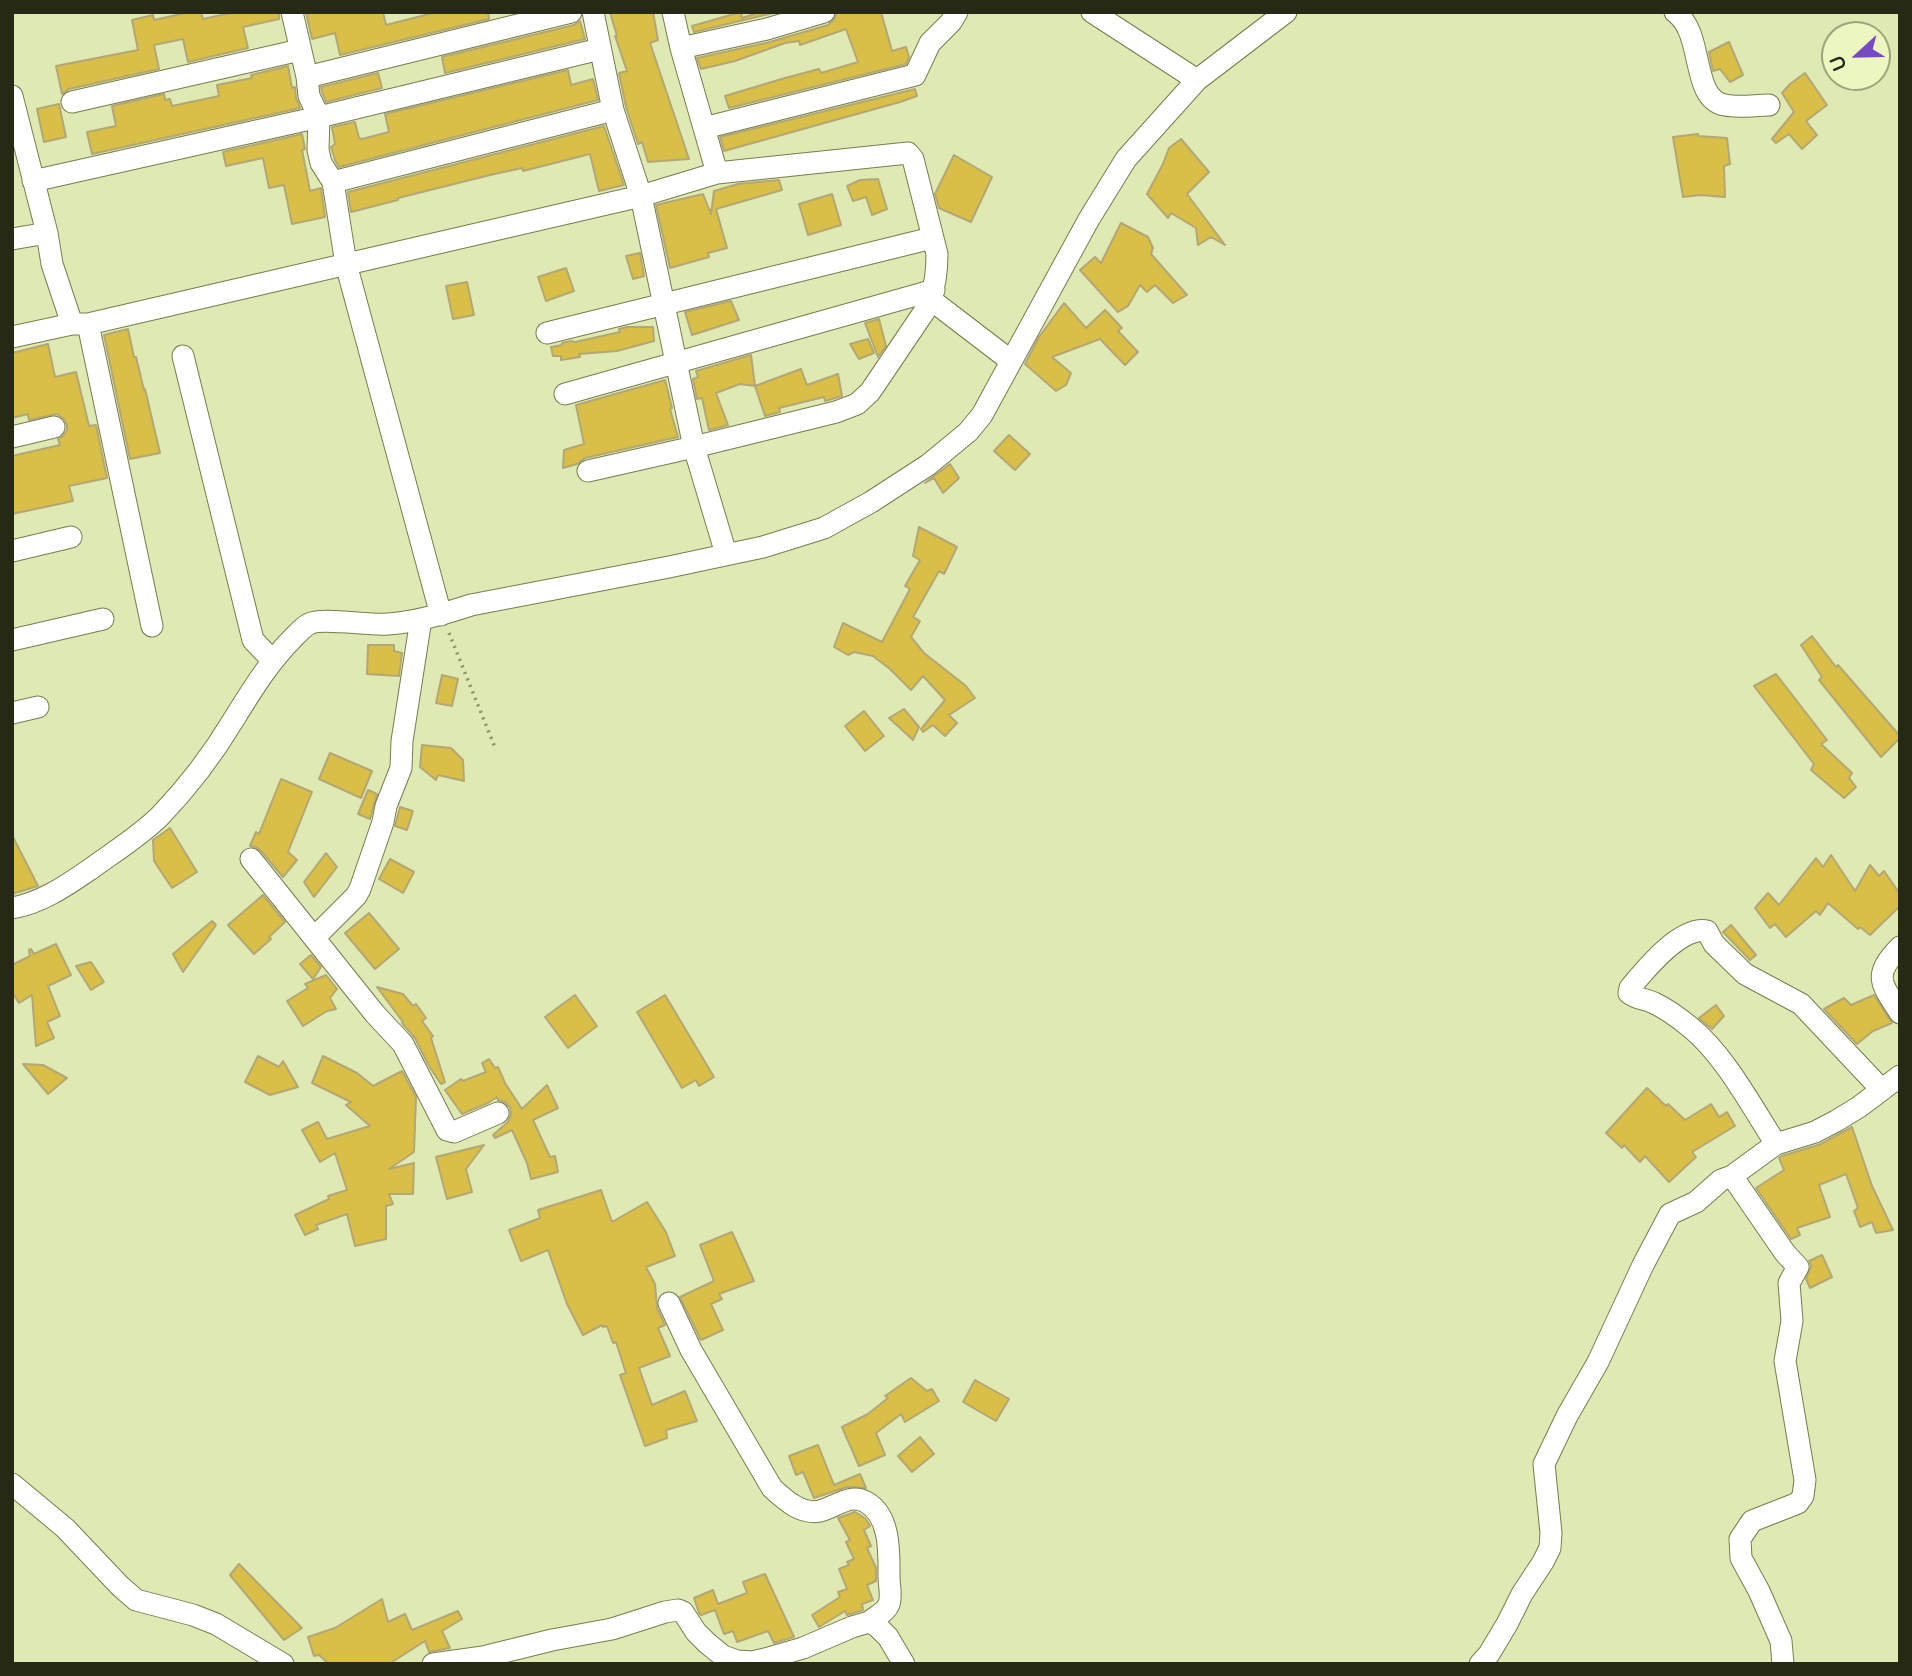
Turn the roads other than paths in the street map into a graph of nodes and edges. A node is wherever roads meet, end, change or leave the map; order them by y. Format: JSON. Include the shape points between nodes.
{"nodes":[{"id":1,"x":292,"y":12,"type":"edge"},
{"id":2,"x":571,"y":12,"type":"edge"},
{"id":3,"x":593,"y":12,"type":"edge"},
{"id":4,"x":673,"y":12,"type":"edge"},
{"id":5,"x":824,"y":12,"type":"edge"},
{"id":6,"x":1092,"y":12,"type":"edge"},
{"id":7,"x":1286,"y":12,"type":"edge"},
{"id":8,"x":1675,"y":12,"type":"edge"},
{"id":9,"x":947,"y":16,"type":"edge"},
{"id":10,"x":681,"y":48,"type":"junction"},
{"id":11,"x":600,"y":49,"type":"junction"},
{"id":12,"x":300,"y":50,"type":"junction"},
{"id":13,"x":307,"y":77,"type":"junction"},
{"id":14,"x":1197,"y":80,"type":"junction"},
{"id":15,"x":12,"y":96,"type":"edge"},
{"id":16,"x":72,"y":102,"type":"dead end"},
{"id":17,"x":1769,"y":105,"type":"dead end"},
{"id":18,"x":613,"y":110,"type":"junction"},
{"id":19,"x":319,"y":117,"type":"junction"},
{"id":20,"x":705,"y":128,"type":"junction"},
{"id":21,"x":17,"y":142,"type":"edge"},
{"id":22,"x":717,"y":173,"type":"junction"},
{"id":23,"x":33,"y":181,"type":"junction"},
{"id":24,"x":333,"y":182,"type":"junction"},
{"id":25,"x":641,"y":196,"type":"junction"},
{"id":26,"x":47,"y":233,"type":"junction"},
{"id":27,"x":932,"y":237,"type":"junction"},
{"id":28,"x":12,"y":239,"type":"edge"},
{"id":29,"x":346,"y":264,"type":"junction"},
{"id":30,"x":932,"y":295,"type":"junction"},
{"id":31,"x":664,"y":305,"type":"junction"},
{"id":32,"x":80,"y":324,"type":"junction"},
{"id":33,"x":547,"y":334,"type":"dead end"},
{"id":34,"x":12,"y":337,"type":"edge"},
{"id":35,"x":183,"y":356,"type":"dead end"},
{"id":36,"x":1011,"y":361,"type":"junction"},
{"id":37,"x":675,"y":362,"type":"junction"},
{"id":38,"x":565,"y":394,"type":"dead end"},
{"id":39,"x":54,"y":427,"type":"dead end"},
{"id":40,"x":12,"y":437,"type":"edge"},
{"id":41,"x":694,"y":447,"type":"junction"},
{"id":42,"x":587,"y":471,"type":"dead end"},
{"id":43,"x":71,"y":537,"type":"dead end"},
{"id":44,"x":12,"y":551,"type":"edge"},
{"id":45,"x":726,"y":554,"type":"junction"},
{"id":46,"x":431,"y":617,"type":"junction"},
{"id":47,"x":103,"y":619,"type":"dead end"},
{"id":48,"x":152,"y":626,"type":"dead end"},
{"id":49,"x":12,"y":640,"type":"edge"},
{"id":50,"x":272,"y":660,"type":"junction"},
{"id":51,"x":38,"y":707,"type":"dead end"},
{"id":52,"x":12,"y":713,"type":"edge"},
{"id":53,"x":251,"y":859,"type":"dead end"},
{"id":54,"x":12,"y":908,"type":"edge"},
{"id":55,"x":314,"y":938,"type":"junction"},
{"id":56,"x":1900,"y":947,"type":"edge"},
{"id":57,"x":1900,"y":1013,"type":"edge"},
{"id":58,"x":1900,"y":1076,"type":"edge"},
{"id":59,"x":1882,"y":1090,"type":"junction"},
{"id":60,"x":498,"y":1113,"type":"dead end"},
{"id":61,"x":1776,"y":1144,"type":"junction"},
{"id":62,"x":1732,"y":1176,"type":"junction"},
{"id":63,"x":670,"y":1303,"type":"dead end"},
{"id":64,"x":12,"y":1484,"type":"edge"},
{"id":65,"x":869,"y":1622,"type":"junction"},
{"id":66,"x":283,"y":1664,"type":"edge"},
{"id":67,"x":433,"y":1664,"type":"edge"},
{"id":68,"x":904,"y":1664,"type":"edge"},
{"id":69,"x":1480,"y":1664,"type":"edge"},
{"id":70,"x":1783,"y":1664,"type":"edge"}],
"edges":[{"from":1,"to":12,"type":"street"},
{"from":2,"to":13,"type":"street"},
{"from":3,"to":11,"type":"street"},
{"from":4,"to":10,"type":"street"},
{"from":5,"to":10,"type":"street"},
{"from":6,"to":14,"type":"street"},
{"from":7,"to":14,"type":"street"},
{"from":8,"to":17,"type":"street","via":[[1687,23],[1710,97],[1723,105]]},
{"from":9,"to":20,"type":"street","via":[[915,75]]},
{"from":10,"to":20,"type":"street"},
{"from":11,"to":18,"type":"street"},
{"from":11,"to":19,"type":"street"},
{"from":12,"to":13,"type":"street"},
{"from":12,"to":16,"type":"street"},
{"from":13,"to":19,"type":"street","via":[[309,96]]},
{"from":14,"to":36,"type":"street","via":[[1126,159]]},
{"from":15,"to":21,"type":"street"},
{"from":18,"to":24,"type":"street"},
{"from":18,"to":25,"type":"street"},
{"from":19,"to":23,"type":"street"},
{"from":19,"to":24,"type":"street","via":[[318,150]]},
{"from":20,"to":22,"type":"street"},
{"from":21,"to":23,"type":"street"},
{"from":22,"to":25,"type":"street"},
{"from":22,"to":27,"type":"street","via":[[908,153]]},
{"from":23,"to":26,"type":"street"},
{"from":24,"to":29,"type":"street"},
{"from":25,"to":29,"type":"street"},
{"from":25,"to":31,"type":"street"},
{"from":26,"to":28,"type":"street"},
{"from":26,"to":32,"type":"street","via":[[52,264]]},
{"from":27,"to":30,"type":"street","via":[[937,254]]},
{"from":27,"to":31,"type":"street"},
{"from":29,"to":32,"type":"street"},
{"from":29,"to":46,"type":"street"},
{"from":30,"to":36,"type":"street"},
{"from":30,"to":37,"type":"street"},
{"from":30,"to":41,"type":"street","via":[[870,392],[857,404]]},
{"from":31,"to":33,"type":"street"},
{"from":31,"to":37,"type":"street"},
{"from":32,"to":34,"type":"street"},
{"from":32,"to":48,"type":"street"},
{"from":35,"to":50,"type":"street","via":[[253,640]]},
{"from":36,"to":45,"type":"street","via":[[982,415],[929,465],[824,528]]},
{"from":37,"to":38,"type":"street"},
{"from":37,"to":41,"type":"street"},
{"from":39,"to":40,"type":"street"},
{"from":41,"to":42,"type":"street"},
{"from":41,"to":45,"type":"street"},
{"from":43,"to":44,"type":"street"},
{"from":45,"to":46,"type":"street"},
{"from":46,"to":50,"type":"street","via":[[388,625],[309,624]]},
{"from":46,"to":55,"type":"street","via":[[402,741],[401,768],[360,889]]},
{"from":47,"to":49,"type":"street"},
{"from":50,"to":54,"type":"street","via":[[199,771],[158,818],[54,893]]},
{"from":51,"to":52,"type":"street"},
{"from":53,"to":55,"type":"street"},
{"from":55,"to":60,"type":"street","via":[[403,1044],[447,1130],[454,1132]]},
{"from":56,"to":57,"type":"street","via":[[1886,961],[1882,979]]},
{"from":58,"to":59,"type":"street"},
{"from":59,"to":61,"type":"street","via":[[1815,1132]]},
{"from":59,"to":61,"type":"street","via":[[1801,1004],[1745,974],[1707,931],[1682,938],[1659,954],[1629,993],[1666,1009],[1709,1045]]},
{"from":61,"to":62,"type":"street"},
{"from":62,"to":69,"type":"street","via":[[1670,1214],[1643,1265],[1544,1464],[1550,1548]]},
{"from":62,"to":70,"type":"street","via":[[1798,1267],[1789,1283],[1792,1321],[1785,1361],[1805,1480],[1803,1496],[1798,1503],[1752,1521],[1740,1539],[1741,1558],[1781,1641]]},
{"from":63,"to":65,"type":"street","via":[[691,1350],[772,1488],[786,1502],[818,1511],[851,1499],[876,1509],[890,1555],[890,1597],[884,1611]]},
{"from":64,"to":66,"type":"street","via":[[65,1528],[136,1600],[216,1624]]},
{"from":65,"to":67,"type":"street","via":[[752,1662],[723,1656],[696,1632],[683,1612],[674,1610],[612,1629]]},
{"from":65,"to":68,"type":"street","via":[[888,1637]]}]}
